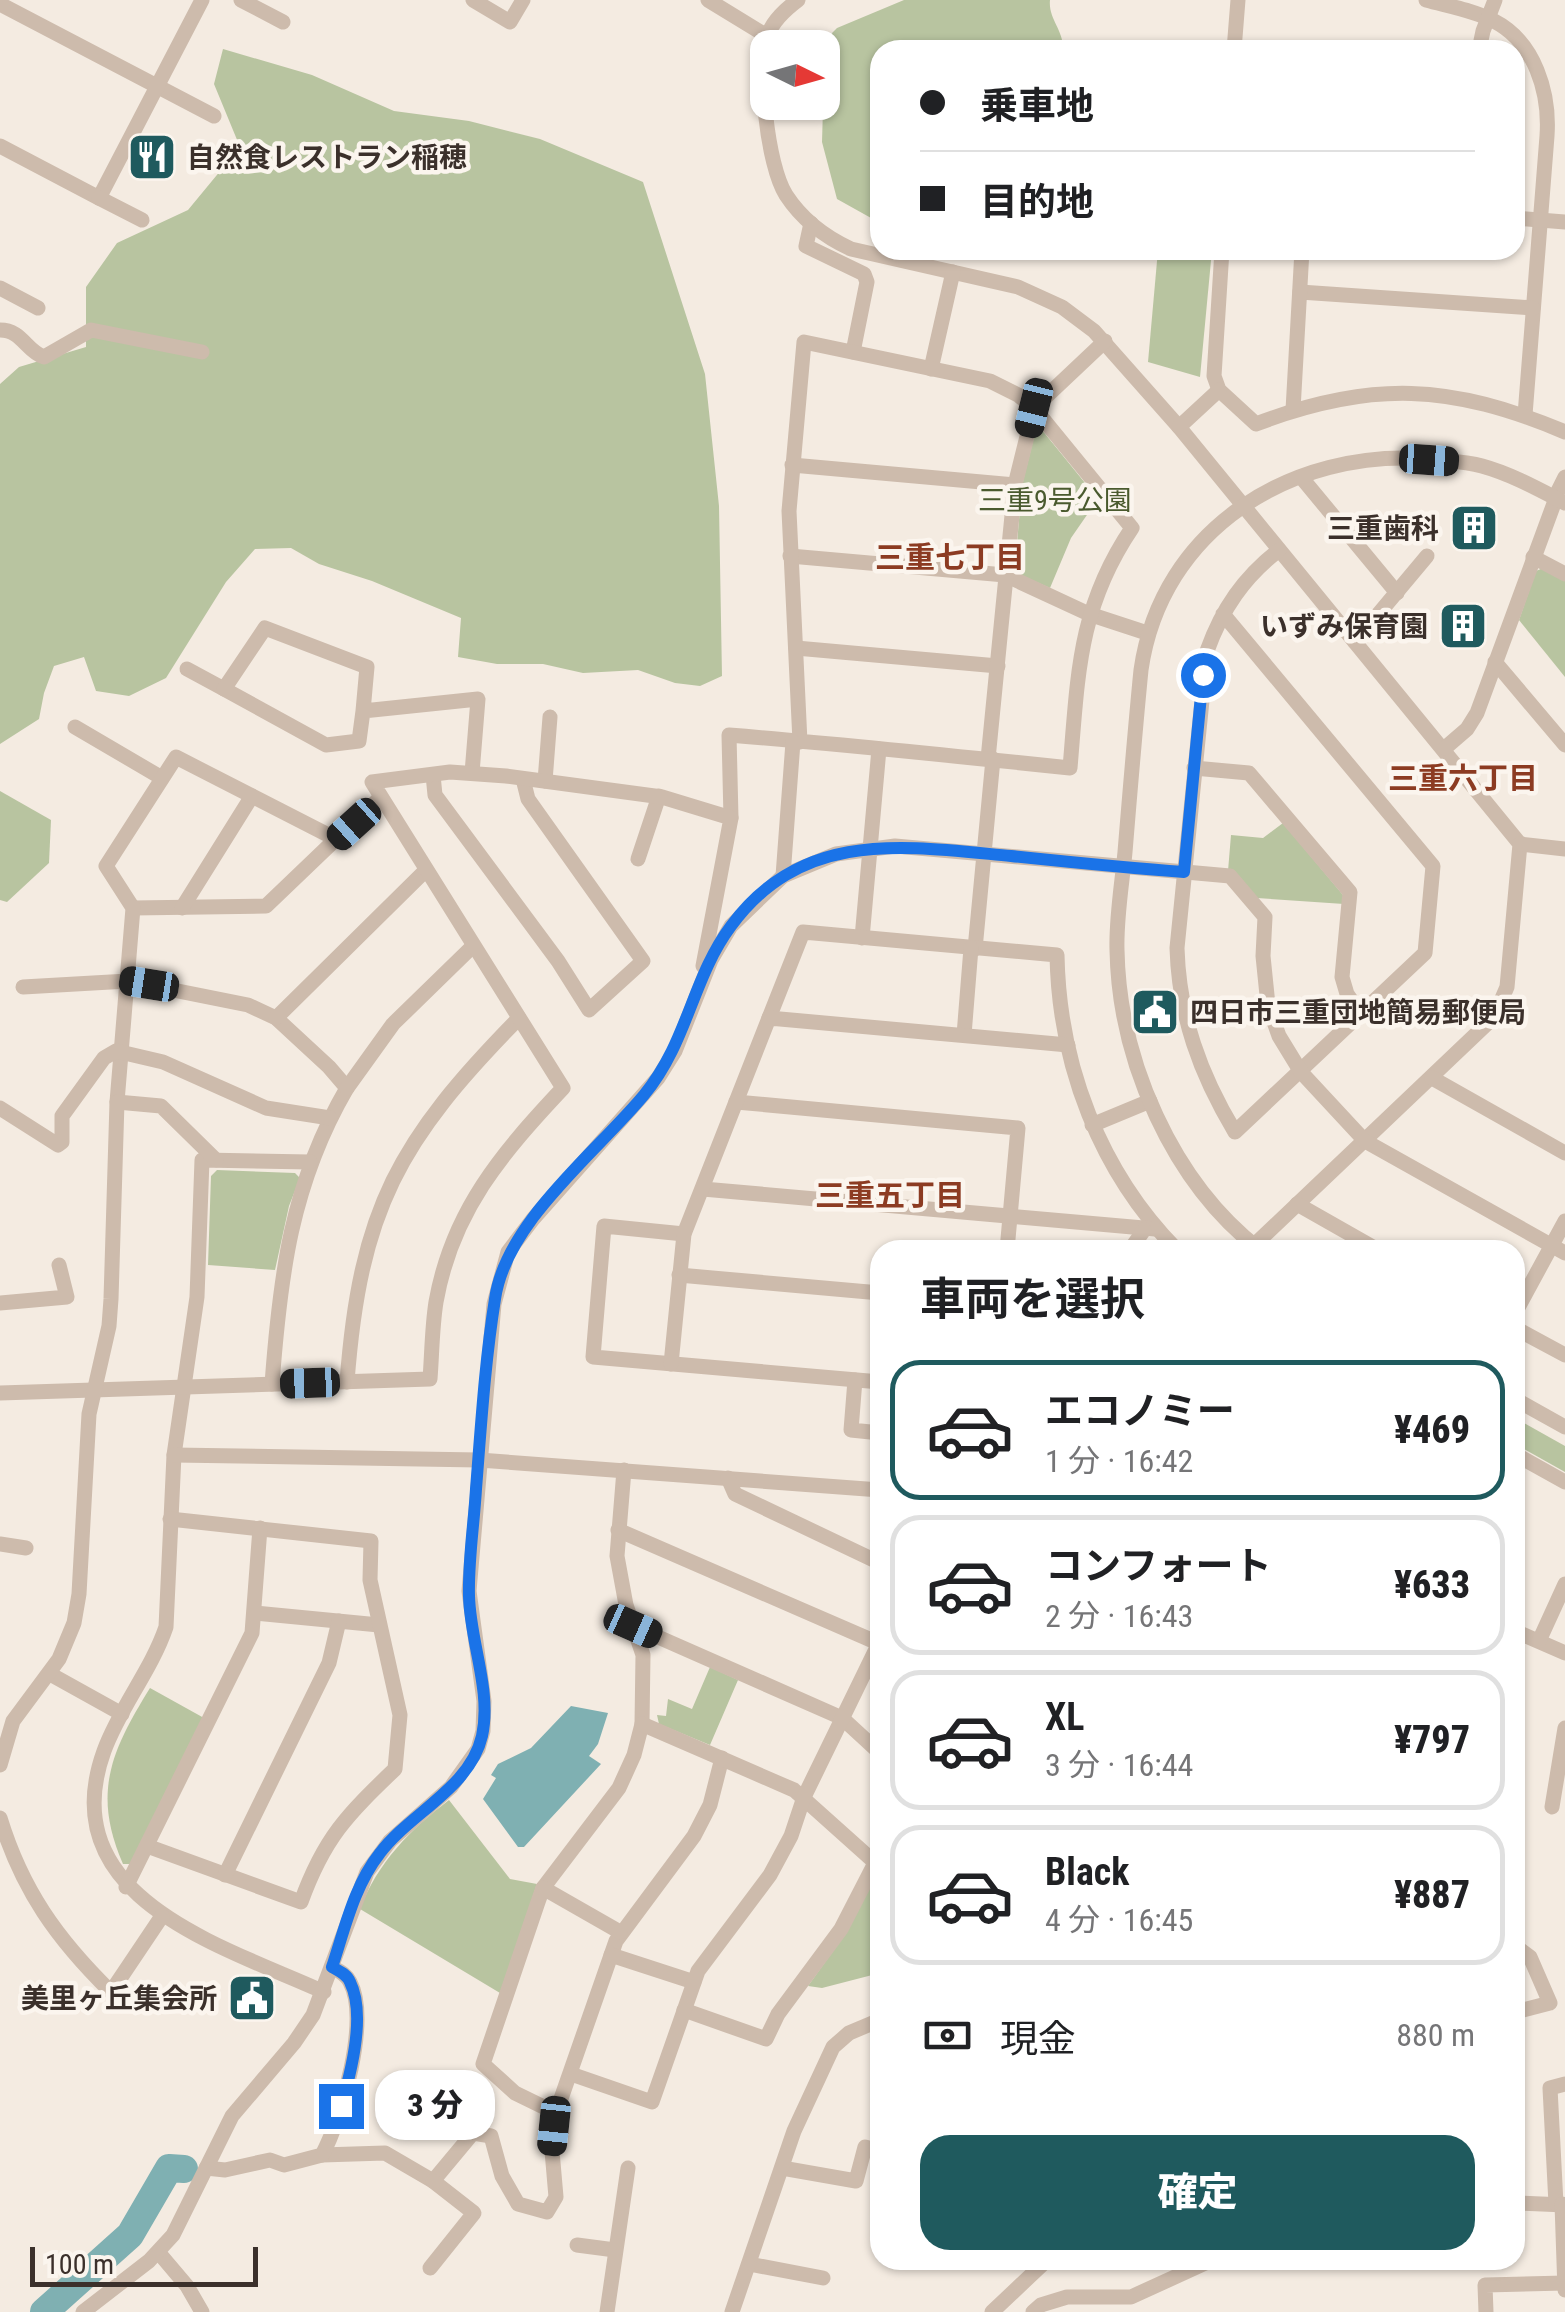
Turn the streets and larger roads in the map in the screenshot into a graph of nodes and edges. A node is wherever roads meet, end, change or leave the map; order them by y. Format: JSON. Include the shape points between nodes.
{"nodes":[{"id":1,"x":202,"y":0,"type":"edge"},
{"id":2,"x":242,"y":0,"type":"edge"},
{"id":3,"x":473,"y":0,"type":"edge"},
{"id":4,"x":523,"y":0,"type":"edge"},
{"id":5,"x":708,"y":0,"type":"edge"},
{"id":6,"x":798,"y":0,"type":"edge"},
{"id":7,"x":1238,"y":0,"type":"edge"},
{"id":8,"x":1426,"y":0,"type":"edge"},
{"id":9,"x":1496,"y":0,"type":"edge"},
{"id":10,"x":0,"y":4,"type":"edge"},
{"id":11,"x":1487,"y":18,"type":"junction"},
{"id":12,"x":283,"y":22,"type":"dead end"},
{"id":13,"x":758,"y":30,"type":"edge"},
{"id":14,"x":771,"y":30,"type":"edge"},
{"id":15,"x":1235,"y":40,"type":"edge"},
{"id":16,"x":1482,"y":40,"type":"edge"},
{"id":17,"x":1517,"y":40,"type":"edge"},
{"id":18,"x":1525,"y":52,"type":"edge"},
{"id":19,"x":156,"y":87,"type":"junction"},
{"id":20,"x":214,"y":116,"type":"dead end"},
{"id":21,"x":768,"y":120,"type":"edge"},
{"id":22,"x":0,"y":146,"type":"edge"},
{"id":23,"x":99,"y":198,"type":"junction"},
{"id":24,"x":1525,"y":219,"type":"edge"},
{"id":25,"x":142,"y":220,"type":"dead end"},
{"id":26,"x":1540,"y":220,"type":"junction"},
{"id":27,"x":1565,"y":222,"type":"edge"},
{"id":28,"x":811,"y":223,"type":"junction"},
{"id":29,"x":870,"y":253,"type":"edge"},
{"id":30,"x":899,"y":260,"type":"edge"},
{"id":31,"x":1221,"y":260,"type":"edge"},
{"id":32,"x":1302,"y":260,"type":"edge"},
{"id":33,"x":953,"y":272,"type":"junction"},
{"id":34,"x":0,"y":288,"type":"edge"},
{"id":35,"x":1300,"y":292,"type":"junction"},
{"id":36,"x":38,"y":308,"type":"dead end"},
{"id":37,"x":1533,"y":308,"type":"junction"},
{"id":38,"x":0,"y":330,"type":"edge"},
{"id":39,"x":1104,"y":341,"type":"junction"},
{"id":40,"x":202,"y":352,"type":"dead end"},
{"id":41,"x":853,"y":352,"type":"junction"},
{"id":42,"x":931,"y":368,"type":"junction"},
{"id":43,"x":1219,"y":390,"type":"junction"},
{"id":44,"x":1034,"y":408,"type":"junction"},
{"id":45,"x":1293,"y":410,"type":"junction"},
{"id":46,"x":1525,"y":415,"type":"junction"},
{"id":47,"x":1179,"y":427,"type":"junction"},
{"id":48,"x":1565,"y":432,"type":"edge"},
{"id":49,"x":792,"y":465,"type":"junction"},
{"id":50,"x":1301,"y":477,"type":"junction"},
{"id":51,"x":1565,"y":477,"type":"edge"},
{"id":52,"x":1015,"y":485,"type":"junction"},
{"id":53,"x":1558,"y":499,"type":"edge"},
{"id":54,"x":1244,"y":506,"type":"junction"},
{"id":55,"x":1278,"y":550,"type":"junction"},
{"id":56,"x":790,"y":556,"type":"junction"},
{"id":57,"x":1427,"y":556,"type":"dead end"},
{"id":58,"x":1533,"y":557,"type":"junction"},
{"id":59,"x":1565,"y":574,"type":"edge"},
{"id":60,"x":1005,"y":575,"type":"junction"},
{"id":61,"x":1397,"y":593,"type":"junction"},
{"id":62,"x":1088,"y":614,"type":"junction"},
{"id":63,"x":1223,"y":614,"type":"junction"},
{"id":64,"x":1147,"y":633,"type":"junction"},
{"id":65,"x":1356,"y":642,"type":"junction"},
{"id":66,"x":796,"y":648,"type":"junction"},
{"id":67,"x":1495,"y":662,"type":"junction"},
{"id":68,"x":998,"y":666,"type":"junction"},
{"id":69,"x":187,"y":669,"type":"dead end"},
{"id":70,"x":224,"y":689,"type":"junction"},
{"id":71,"x":363,"y":711,"type":"junction"},
{"id":72,"x":550,"y":717,"type":"dead end"},
{"id":73,"x":75,"y":727,"type":"dead end"},
{"id":74,"x":797,"y":742,"type":"junction"},
{"id":75,"x":1565,"y":744,"type":"edge"},
{"id":76,"x":1444,"y":748,"type":"junction"},
{"id":77,"x":879,"y":749,"type":"junction"},
{"id":78,"x":991,"y":759,"type":"junction"},
{"id":79,"x":1194,"y":768,"type":"junction"},
{"id":80,"x":472,"y":773,"type":"junction"},
{"id":81,"x":433,"y":774,"type":"junction"},
{"id":82,"x":162,"y":778,"type":"junction"},
{"id":83,"x":523,"y":779,"type":"junction"},
{"id":84,"x":545,"y":781,"type":"junction"},
{"id":85,"x":252,"y":796,"type":"junction"},
{"id":86,"x":660,"y":796,"type":"junction"},
{"id":87,"x":380,"y":798,"type":"junction"},
{"id":88,"x":731,"y":818,"type":"junction"},
{"id":89,"x":336,"y":839,"type":"junction"},
{"id":90,"x":1520,"y":844,"type":"junction"},
{"id":91,"x":870,"y":847,"type":"junction"},
{"id":92,"x":1565,"y":848,"type":"edge"},
{"id":93,"x":984,"y":854,"type":"junction"},
{"id":94,"x":638,"y":859,"type":"dead end"},
{"id":95,"x":1123,"y":867,"type":"junction"},
{"id":96,"x":426,"y":870,"type":"junction"},
{"id":97,"x":1184,"y":872,"type":"junction"},
{"id":98,"x":783,"y":876,"type":"junction"},
{"id":99,"x":133,"y":908,"type":"junction"},
{"id":100,"x":182,"y":908,"type":"junction"},
{"id":101,"x":862,"y":938,"type":"junction"},
{"id":102,"x":472,"y":946,"type":"junction"},
{"id":103,"x":973,"y":948,"type":"junction"},
{"id":104,"x":128,"y":981,"type":"junction"},
{"id":105,"x":23,"y":987,"type":"dead end"},
{"id":106,"x":698,"y":992,"type":"junction"},
{"id":107,"x":1361,"y":1014,"type":"junction"},
{"id":108,"x":276,"y":1018,"type":"junction"},
{"id":109,"x":519,"y":1018,"type":"junction"},
{"id":110,"x":769,"y":1018,"type":"junction"},
{"id":111,"x":964,"y":1035,"type":"junction"},
{"id":112,"x":1068,"y":1045,"type":"junction"},
{"id":113,"x":120,"y":1052,"type":"junction"},
{"id":114,"x":1301,"y":1072,"type":"junction"},
{"id":115,"x":1432,"y":1078,"type":"junction"},
{"id":116,"x":347,"y":1088,"type":"junction"},
{"id":117,"x":1150,"y":1101,"type":"junction"},
{"id":118,"x":117,"y":1102,"type":"junction"},
{"id":119,"x":736,"y":1102,"type":"junction"},
{"id":120,"x":0,"y":1108,"type":"edge"},
{"id":121,"x":330,"y":1118,"type":"junction"},
{"id":122,"x":1092,"y":1125,"type":"junction"},
{"id":123,"x":1365,"y":1141,"type":"junction"},
{"id":124,"x":1565,"y":1153,"type":"edge"},
{"id":125,"x":216,"y":1160,"type":"junction"},
{"id":126,"x":310,"y":1162,"type":"junction"},
{"id":127,"x":703,"y":1189,"type":"junction"},
{"id":128,"x":1297,"y":1204,"type":"junction"},
{"id":129,"x":1010,"y":1217,"type":"junction"},
{"id":130,"x":1565,"y":1221,"type":"edge"},
{"id":131,"x":1150,"y":1230,"type":"junction"},
{"id":132,"x":684,"y":1234,"type":"junction"},
{"id":133,"x":1008,"y":1240,"type":"edge"},
{"id":134,"x":1140,"y":1240,"type":"edge"},
{"id":135,"x":1164,"y":1240,"type":"edge"},
{"id":136,"x":1247,"y":1240,"type":"edge"},
{"id":137,"x":1262,"y":1240,"type":"edge"},
{"id":138,"x":1360,"y":1240,"type":"edge"},
{"id":139,"x":1558,"y":1249,"type":"edge"},
{"id":140,"x":59,"y":1264,"type":"dead end"},
{"id":141,"x":680,"y":1275,"type":"junction"},
{"id":142,"x":870,"y":1292,"type":"edge"},
{"id":143,"x":1525,"y":1298,"type":"edge"},
{"id":144,"x":0,"y":1303,"type":"edge"},
{"id":145,"x":1525,"y":1333,"type":"edge"},
{"id":146,"x":1565,"y":1355,"type":"edge"},
{"id":147,"x":671,"y":1364,"type":"junction"},
{"id":148,"x":855,"y":1380,"type":"junction"},
{"id":149,"x":870,"y":1381,"type":"edge"},
{"id":150,"x":347,"y":1382,"type":"junction"},
{"id":151,"x":272,"y":1384,"type":"junction"},
{"id":152,"x":184,"y":1388,"type":"junction"},
{"id":153,"x":94,"y":1391,"type":"junction"},
{"id":154,"x":0,"y":1394,"type":"edge"},
{"id":155,"x":1525,"y":1406,"type":"edge"},
{"id":156,"x":1565,"y":1428,"type":"edge"},
{"id":157,"x":870,"y":1432,"type":"edge"},
{"id":158,"x":174,"y":1455,"type":"junction"},
{"id":159,"x":478,"y":1460,"type":"junction"},
{"id":160,"x":1525,"y":1460,"type":"edge"},
{"id":161,"x":624,"y":1470,"type":"junction"},
{"id":162,"x":728,"y":1478,"type":"junction"},
{"id":163,"x":1565,"y":1482,"type":"edge"},
{"id":164,"x":870,"y":1489,"type":"edge"},
{"id":165,"x":170,"y":1518,"type":"junction"},
{"id":166,"x":260,"y":1528,"type":"junction"},
{"id":167,"x":618,"y":1530,"type":"junction"},
{"id":168,"x":0,"y":1544,"type":"edge"},
{"id":169,"x":26,"y":1548,"type":"dead end"},
{"id":170,"x":870,"y":1558,"type":"edge"},
{"id":171,"x":1565,"y":1584,"type":"edge"},
{"id":172,"x":256,"y":1613,"type":"junction"},
{"id":173,"x":339,"y":1621,"type":"junction"},
{"id":174,"x":380,"y":1625,"type":"junction"},
{"id":175,"x":633,"y":1626,"type":"junction"},
{"id":176,"x":1525,"y":1636,"type":"edge"},
{"id":177,"x":870,"y":1638,"type":"edge"},
{"id":178,"x":1539,"y":1642,"type":"junction"},
{"id":179,"x":1565,"y":1653,"type":"edge"},
{"id":180,"x":870,"y":1660,"type":"edge"},
{"id":181,"x":50,"y":1674,"type":"junction"},
{"id":182,"x":122,"y":1714,"type":"junction"},
{"id":183,"x":7,"y":1717,"type":"edge"},
{"id":184,"x":842,"y":1718,"type":"junction"},
{"id":185,"x":642,"y":1724,"type":"junction"},
{"id":186,"x":1565,"y":1728,"type":"edge"},
{"id":187,"x":870,"y":1744,"type":"edge"},
{"id":188,"x":722,"y":1758,"type":"junction"},
{"id":189,"x":0,"y":1765,"type":"edge"},
{"id":190,"x":804,"y":1797,"type":"junction"},
{"id":191,"x":1552,"y":1806,"type":"dead end"},
{"id":192,"x":0,"y":1818,"type":"edge"},
{"id":193,"x":147,"y":1846,"type":"junction"},
{"id":194,"x":870,"y":1858,"type":"edge"},
{"id":195,"x":225,"y":1875,"type":"junction"},
{"id":196,"x":870,"y":1879,"type":"edge"},
{"id":197,"x":126,"y":1887,"type":"junction"},
{"id":198,"x":543,"y":1888,"type":"junction"},
{"id":199,"x":162,"y":1916,"type":"junction"},
{"id":200,"x":620,"y":1932,"type":"junction"},
{"id":201,"x":1525,"y":1954,"type":"edge"},
{"id":202,"x":611,"y":1955,"type":"junction"},
{"id":203,"x":332,"y":1967,"type":"junction"},
{"id":204,"x":694,"y":1982,"type":"junction"},
{"id":205,"x":324,"y":1992,"type":"junction"},
{"id":206,"x":1558,"y":2003,"type":"edge"},
{"id":207,"x":684,"y":2010,"type":"junction"},
{"id":208,"x":1525,"y":2010,"type":"edge"},
{"id":209,"x":870,"y":2024,"type":"edge"},
{"id":210,"x":571,"y":2074,"type":"junction"},
{"id":211,"x":1565,"y":2084,"type":"edge"},
{"id":212,"x":556,"y":2113,"type":"junction"},
{"id":213,"x":870,"y":2148,"type":"edge"},
{"id":214,"x":322,"y":2155,"type":"junction"},
{"id":215,"x":206,"y":2168,"type":"junction"},
{"id":216,"x":628,"y":2168,"type":"dead end"},
{"id":217,"x":782,"y":2168,"type":"junction"},
{"id":218,"x":433,"y":2181,"type":"junction"},
{"id":219,"x":1525,"y":2203,"type":"edge"},
{"id":220,"x":1561,"y":2205,"type":"edge"},
{"id":221,"x":578,"y":2246,"type":"dead end"},
{"id":222,"x":615,"y":2250,"type":"junction"},
{"id":223,"x":159,"y":2252,"type":"junction"},
{"id":224,"x":749,"y":2264,"type":"junction"},
{"id":225,"x":430,"y":2268,"type":"dead end"},
{"id":226,"x":1036,"y":2270,"type":"edge"},
{"id":227,"x":1194,"y":2270,"type":"edge"},
{"id":228,"x":823,"y":2278,"type":"dead end"},
{"id":229,"x":1565,"y":2286,"type":"edge"},
{"id":230,"x":1132,"y":2304,"type":"edge"},
{"id":231,"x":83,"y":2312,"type":"edge"},
{"id":232,"x":202,"y":2312,"type":"edge"},
{"id":233,"x":607,"y":2312,"type":"edge"},
{"id":234,"x":732,"y":2312,"type":"edge"},
{"id":235,"x":992,"y":2312,"type":"edge"},
{"id":236,"x":1033,"y":2312,"type":"edge"},
{"id":237,"x":1486,"y":2312,"type":"edge"}],
"edges":[{"from":1,"to":19,"type":"street"},
{"from":2,"to":12,"type":"street"},
{"from":3,"to":4,"type":"street","via":[[510,22]]},
{"from":5,"to":13,"type":"street"},
{"from":6,"to":14,"type":"street"},
{"from":7,"to":15,"type":"street"},
{"from":8,"to":11,"type":"street"},
{"from":9,"to":11,"type":"street"},
{"from":10,"to":19,"type":"street"},
{"from":11,"to":16,"type":"street"},
{"from":11,"to":17,"type":"street"},
{"from":18,"to":26,"type":"street","via":[[1543,83],[1549,112]]},
{"from":19,"to":20,"type":"street"},
{"from":19,"to":23,"type":"street"},
{"from":21,"to":28,"type":"street","via":[[772,165],[784,193]]},
{"from":22,"to":23,"type":"street"},
{"from":23,"to":25,"type":"street"},
{"from":24,"to":26,"type":"street"},
{"from":26,"to":27,"type":"street"},
{"from":26,"to":37,"type":"street"},
{"from":28,"to":29,"type":"street","via":[[850,249]]},
{"from":28,"to":41,"type":"street","via":[[806,246],[868,282]]},
{"from":30,"to":33,"type":"street"},
{"from":31,"to":43,"type":"street","via":[[1214,376]]},
{"from":32,"to":35,"type":"street"},
{"from":33,"to":39,"type":"street","via":[[1033,292]]},
{"from":33,"to":42,"type":"street"},
{"from":34,"to":36,"type":"street"},
{"from":35,"to":37,"type":"street"},
{"from":35,"to":45,"type":"street"},
{"from":37,"to":46,"type":"street"},
{"from":38,"to":40,"type":"street","via":[[16,333],[44,357],[91,330]]},
{"from":39,"to":44,"type":"street"},
{"from":39,"to":47,"type":"street"},
{"from":41,"to":42,"type":"street"},
{"from":41,"to":49,"type":"street","via":[[804,342]]},
{"from":42,"to":44,"type":"street","via":[[990,381]]},
{"from":43,"to":45,"type":"street","via":[[1256,424]]},
{"from":43,"to":47,"type":"street"},
{"from":44,"to":52,"type":"street"},
{"from":44,"to":62,"type":"street","via":[[1132,528]]},
{"from":45,"to":46,"type":"street","via":[[1369,394],[1417,394],[1463,397]]},
{"from":46,"to":48,"type":"street"},
{"from":47,"to":54,"type":"street"},
{"from":49,"to":52,"type":"street"},
{"from":49,"to":56,"type":"street"},
{"from":50,"to":53,"type":"street","via":[[1382,458],[1422,459],[1480,465]]},
{"from":50,"to":54,"type":"street"},
{"from":50,"to":61,"type":"street"},
{"from":51,"to":53,"type":"street"},
{"from":52,"to":60,"type":"street"},
{"from":53,"to":58,"type":"street"},
{"from":54,"to":55,"type":"street"},
{"from":54,"to":64,"type":"street","via":[[1213,527],[1182,563]]},
{"from":55,"to":63,"type":"street","via":[[1255,569]]},
{"from":55,"to":65,"type":"street"},
{"from":56,"to":60,"type":"street"},
{"from":56,"to":66,"type":"street"},
{"from":57,"to":61,"type":"street"},
{"from":58,"to":59,"type":"street"},
{"from":58,"to":67,"type":"street"},
{"from":60,"to":62,"type":"street"},
{"from":60,"to":68,"type":"street"},
{"from":61,"to":65,"type":"street"},
{"from":62,"to":64,"type":"street"},
{"from":62,"to":78,"type":"street","via":[[1070,768]]},
{"from":63,"to":79,"type":"street","via":[[1204,663]]},
{"from":63,"to":107,"type":"street","via":[[1433,866],[1425,952]]},
{"from":64,"to":95,"type":"street"},
{"from":65,"to":76,"type":"street"},
{"from":66,"to":68,"type":"street"},
{"from":66,"to":74,"type":"street"},
{"from":67,"to":75,"type":"street"},
{"from":67,"to":76,"type":"street","via":[[1474,718]]},
{"from":68,"to":78,"type":"street"},
{"from":69,"to":70,"type":"street"},
{"from":70,"to":71,"type":"street","via":[[326,745],[359,741]]},
{"from":70,"to":71,"type":"street","via":[[265,628],[367,667]]},
{"from":71,"to":80,"type":"street","via":[[478,699]]},
{"from":72,"to":84,"type":"street"},
{"from":73,"to":82,"type":"street"},
{"from":74,"to":77,"type":"street"},
{"from":74,"to":88,"type":"street","via":[[729,735]]},
{"from":74,"to":98,"type":"street"},
{"from":76,"to":90,"type":"street"},
{"from":77,"to":78,"type":"street"},
{"from":77,"to":91,"type":"street"},
{"from":78,"to":93,"type":"street"},
{"from":79,"to":97,"type":"street"},
{"from":79,"to":107,"type":"street","via":[[1249,773],[1350,892],[1342,977]]},
{"from":80,"to":81,"type":"street"},
{"from":80,"to":83,"type":"street"},
{"from":81,"to":83,"type":"street","via":[[435,795],[589,1010],[643,960],[528,799]]},
{"from":81,"to":87,"type":"street","via":[[372,782]]},
{"from":82,"to":85,"type":"street","via":[[176,757]]},
{"from":82,"to":99,"type":"street","via":[[106,866]]},
{"from":83,"to":84,"type":"street"},
{"from":84,"to":86,"type":"street"},
{"from":85,"to":89,"type":"street"},
{"from":85,"to":100,"type":"street"},
{"from":86,"to":88,"type":"street"},
{"from":86,"to":94,"type":"street"},
{"from":87,"to":89,"type":"street"},
{"from":87,"to":96,"type":"street"},
{"from":88,"to":106,"type":"street"},
{"from":89,"to":100,"type":"street","via":[[266,906]]},
{"from":90,"to":92,"type":"street"},
{"from":90,"to":115,"type":"street","via":[[1505,996],[1494,1017]]},
{"from":91,"to":93,"type":"street"},
{"from":91,"to":98,"type":"street"},
{"from":91,"to":101,"type":"street"},
{"from":93,"to":95,"type":"street"},
{"from":93,"to":103,"type":"street"},
{"from":95,"to":97,"type":"street"},
{"from":95,"to":117,"type":"street","via":[[1119,979]]},
{"from":96,"to":102,"type":"street"},
{"from":96,"to":108,"type":"street"},
{"from":97,"to":114,"type":"street","via":[[1230,876],[1266,917],[1268,1005]]},
{"from":97,"to":114,"type":"street","via":[[1178,948],[1183,1009],[1203,1072],[1236,1132]]},
{"from":98,"to":106,"type":"street","via":[[731,926]]},
{"from":99,"to":100,"type":"street"},
{"from":99,"to":104,"type":"street"},
{"from":101,"to":103,"type":"street"},
{"from":101,"to":110,"type":"street","via":[[803,932]]},
{"from":102,"to":109,"type":"street"},
{"from":102,"to":116,"type":"street","via":[[394,1024]]},
{"from":103,"to":111,"type":"street"},
{"from":103,"to":112,"type":"street","via":[[1057,956]]},
{"from":104,"to":105,"type":"street"},
{"from":104,"to":108,"type":"street","via":[[230,1000]]},
{"from":104,"to":113,"type":"street"},
{"from":106,"to":159,"type":"street","via":[[658,1078],[508,1252],[494,1304]]},
{"from":107,"to":114,"type":"street"},
{"from":108,"to":116,"type":"street"},
{"from":109,"to":150,"type":"street","via":[[435,1110],[384,1197],[356,1287]]},
{"from":109,"to":150,"type":"street","via":[[563,1088],[500,1158],[458,1230],[437,1300],[430,1379]]},
{"from":110,"to":111,"type":"street"},
{"from":110,"to":119,"type":"street"},
{"from":111,"to":112,"type":"street"},
{"from":112,"to":122,"type":"street"},
{"from":113,"to":118,"type":"street"},
{"from":113,"to":120,"type":"street","via":[[104,1058],[62,1116],[58,1145]]},
{"from":113,"to":121,"type":"street","via":[[162,1062],[266,1108]]},
{"from":114,"to":123,"type":"street"},
{"from":115,"to":123,"type":"street"},
{"from":115,"to":124,"type":"street"},
{"from":116,"to":121,"type":"street"},
{"from":117,"to":122,"type":"street"},
{"from":117,"to":136,"type":"street","via":[[1194,1179]]},
{"from":118,"to":125,"type":"street","via":[[161,1106]]},
{"from":118,"to":153,"type":"street","via":[[111,1299]]},
{"from":119,"to":127,"type":"street"},
{"from":119,"to":129,"type":"street","via":[[1018,1128]]},
{"from":121,"to":126,"type":"street"},
{"from":122,"to":131,"type":"street"},
{"from":123,"to":128,"type":"street"},
{"from":123,"to":139,"type":"street"},
{"from":125,"to":126,"type":"street"},
{"from":125,"to":152,"type":"street","via":[[202,1160],[197,1298]]},
{"from":126,"to":151,"type":"street","via":[[281,1274]]},
{"from":127,"to":129,"type":"street"},
{"from":127,"to":132,"type":"street"},
{"from":128,"to":137,"type":"street"},
{"from":128,"to":138,"type":"street"},
{"from":129,"to":131,"type":"street"},
{"from":129,"to":133,"type":"street"},
{"from":130,"to":139,"type":"street"},
{"from":131,"to":134,"type":"street"},
{"from":131,"to":135,"type":"street"},
{"from":132,"to":141,"type":"street"},
{"from":132,"to":147,"type":"street","via":[[604,1226],[593,1358]]},
{"from":139,"to":143,"type":"street"},
{"from":140,"to":144,"type":"street","via":[[68,1297]]},
{"from":141,"to":142,"type":"street"},
{"from":141,"to":147,"type":"street"},
{"from":145,"to":146,"type":"street"},
{"from":147,"to":148,"type":"street"},
{"from":148,"to":149,"type":"street"},
{"from":148,"to":157,"type":"street","via":[[851,1430]]},
{"from":150,"to":151,"type":"street"},
{"from":151,"to":152,"type":"street"},
{"from":152,"to":153,"type":"street"},
{"from":152,"to":158,"type":"street"},
{"from":153,"to":154,"type":"street"},
{"from":153,"to":181,"type":"street","via":[[77,1608]]},
{"from":155,"to":156,"type":"street"},
{"from":158,"to":159,"type":"street"},
{"from":158,"to":165,"type":"street"},
{"from":159,"to":161,"type":"street"},
{"from":159,"to":203,"type":"street","via":[[468,1591],[484,1701],[481,1740],[451,1787],[374,1861]]},
{"from":160,"to":163,"type":"street"},
{"from":161,"to":162,"type":"street"},
{"from":161,"to":167,"type":"street"},
{"from":162,"to":164,"type":"street"},
{"from":162,"to":170,"type":"street","via":[[734,1494]]},
{"from":165,"to":166,"type":"street"},
{"from":165,"to":182,"type":"street","via":[[166,1627]]},
{"from":166,"to":172,"type":"street"},
{"from":166,"to":174,"type":"street","via":[[371,1541],[370,1580]]},
{"from":167,"to":175,"type":"street","via":[[617,1556]]},
{"from":167,"to":177,"type":"street"},
{"from":168,"to":169,"type":"street"},
{"from":171,"to":178,"type":"street"},
{"from":172,"to":173,"type":"street"},
{"from":172,"to":193,"type":"street","via":[[247,1647]]},
{"from":173,"to":174,"type":"street"},
{"from":173,"to":195,"type":"street","via":[[330,1663]]},
{"from":174,"to":195,"type":"street","via":[[400,1715],[395,1769],[326,1844],[301,1902]]},
{"from":175,"to":184,"type":"street"},
{"from":175,"to":185,"type":"street","via":[[644,1666]]},
{"from":176,"to":178,"type":"street"},
{"from":178,"to":179,"type":"street"},
{"from":180,"to":184,"type":"street"},
{"from":181,"to":182,"type":"street"},
{"from":181,"to":183,"type":"street"},
{"from":182,"to":197,"type":"street","via":[[98,1771],[95,1803],[104,1848]]},
{"from":183,"to":189,"type":"street"},
{"from":184,"to":187,"type":"street"},
{"from":184,"to":190,"type":"street"},
{"from":185,"to":188,"type":"street"},
{"from":185,"to":198,"type":"street","via":[[614,1797]]},
{"from":186,"to":191,"type":"street"},
{"from":188,"to":190,"type":"street"},
{"from":188,"to":200,"type":"street","via":[[694,1836]]},
{"from":190,"to":194,"type":"street"},
{"from":190,"to":204,"type":"street","via":[[763,1887]]},
{"from":192,"to":199,"type":"street","via":[[50,1926],[111,1992]]},
{"from":193,"to":195,"type":"street"},
{"from":193,"to":197,"type":"street"},
{"from":196,"to":207,"type":"street","via":[[766,2039]]},
{"from":197,"to":199,"type":"street"},
{"from":198,"to":200,"type":"street"},
{"from":198,"to":212,"type":"street","via":[[483,2064],[515,2093]]},
{"from":199,"to":205,"type":"street"},
{"from":200,"to":202,"type":"street"},
{"from":201,"to":206,"type":"street"},
{"from":202,"to":204,"type":"street"},
{"from":202,"to":210,"type":"street"},
{"from":203,"to":205,"type":"street"},
{"from":203,"to":214,"type":"street","via":[[353,1985],[354,2053]]},
{"from":204,"to":207,"type":"street"},
{"from":205,"to":215,"type":"street","via":[[294,2043],[232,2116]]},
{"from":206,"to":208,"type":"street"},
{"from":207,"to":210,"type":"street","via":[[652,2102]]},
{"from":209,"to":217,"type":"street","via":[[832,2047]]},
{"from":210,"to":212,"type":"street"},
{"from":211,"to":220,"type":"street","via":[[1550,2088]]},
{"from":212,"to":218,"type":"street","via":[[556,2197],[547,2212],[518,2204],[491,2136],[473,2133]]},
{"from":213,"to":217,"type":"street","via":[[856,2181]]},
{"from":214,"to":215,"type":"street","via":[[284,2165],[270,2160]]},
{"from":214,"to":218,"type":"street","via":[[385,2153]]},
{"from":215,"to":223,"type":"street"},
{"from":216,"to":222,"type":"street"},
{"from":217,"to":224,"type":"street"},
{"from":218,"to":225,"type":"street","via":[[474,2214]]},
{"from":219,"to":220,"type":"street"},
{"from":220,"to":229,"type":"street"},
{"from":221,"to":222,"type":"street"},
{"from":222,"to":233,"type":"street"},
{"from":223,"to":231,"type":"street"},
{"from":223,"to":232,"type":"street"},
{"from":224,"to":228,"type":"street"},
{"from":224,"to":234,"type":"street"},
{"from":226,"to":235,"type":"street"},
{"from":227,"to":230,"type":"street"},
{"from":229,"to":237,"type":"street","via":[[1486,2285]]},
{"from":230,"to":236,"type":"street","via":[[1067,2297]]}]}
